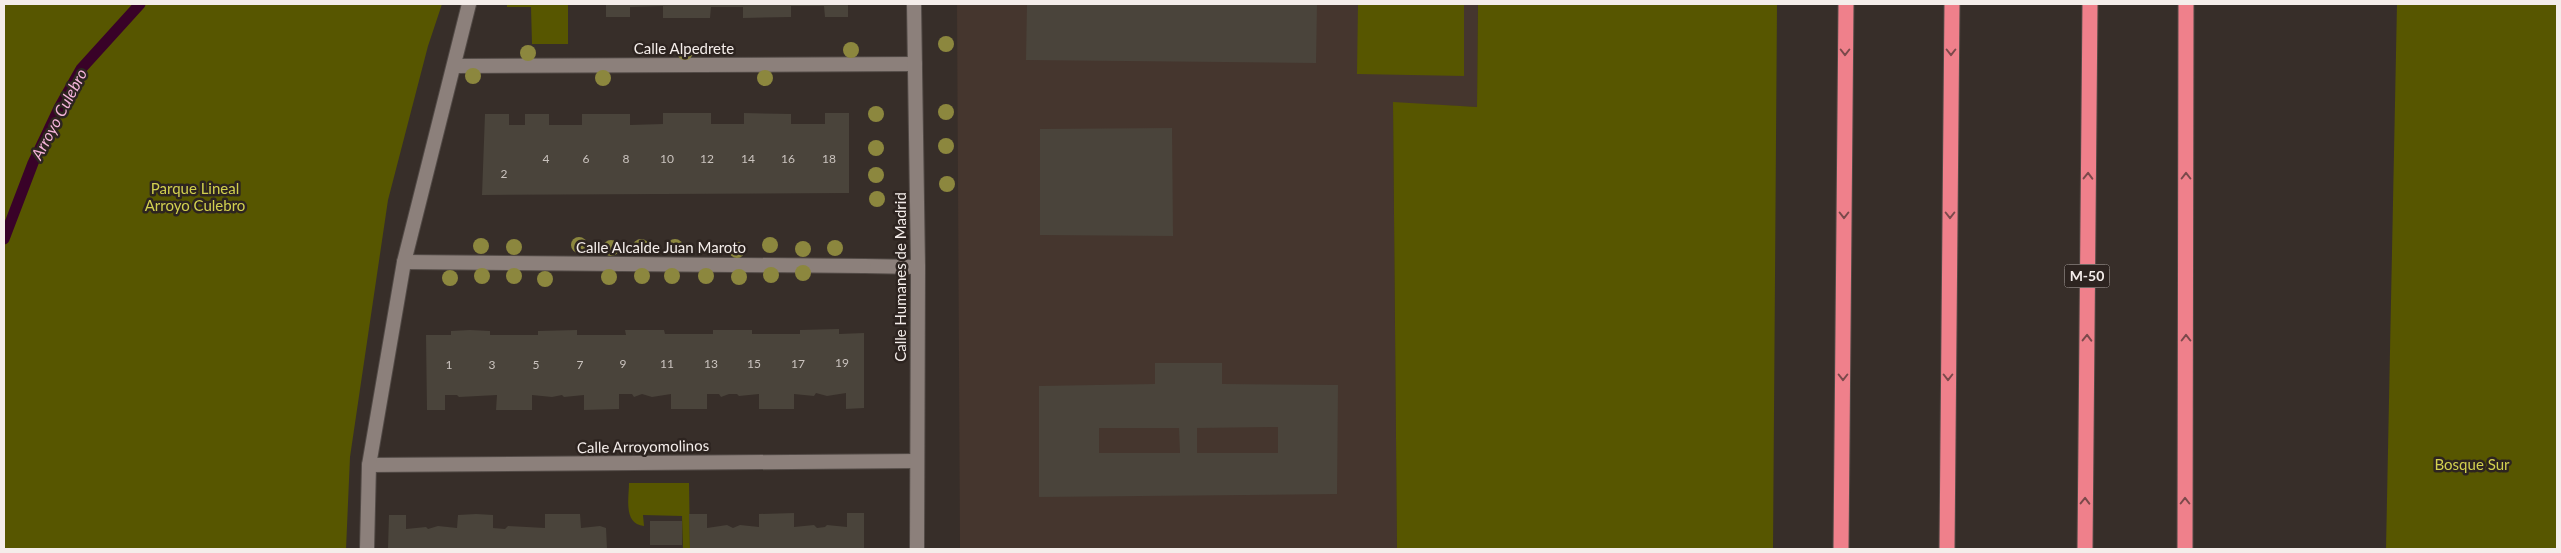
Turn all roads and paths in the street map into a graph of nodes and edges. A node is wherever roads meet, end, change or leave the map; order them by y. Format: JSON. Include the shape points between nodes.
{"nodes":[{"id":1,"x":469,"y":4,"type":"edge"},
{"id":2,"x":914,"y":4,"type":"edge"},
{"id":3,"x":1846,"y":4,"type":"edge"},
{"id":4,"x":1952,"y":4,"type":"edge"},
{"id":5,"x":2090,"y":4,"type":"edge"},
{"id":6,"x":2186,"y":4,"type":"edge"},
{"id":7,"x":915,"y":64,"type":"junction"},
{"id":8,"x":454,"y":66,"type":"junction"},
{"id":9,"x":404,"y":262,"type":"junction"},
{"id":10,"x":918,"y":266,"type":"junction"},
{"id":11,"x":917,"y":460,"type":"junction"},
{"id":12,"x":369,"y":465,"type":"junction"},
{"id":13,"x":367,"y":549,"type":"edge"},
{"id":14,"x":917,"y":549,"type":"edge"},
{"id":15,"x":1841,"y":549,"type":"edge"},
{"id":16,"x":1947,"y":549,"type":"edge"},
{"id":17,"x":2085,"y":549,"type":"edge"},
{"id":18,"x":2185,"y":549,"type":"edge"}],
"edges":[{"from":1,"to":8,"type":"street"},
{"from":2,"to":7,"type":"street","name":"Calle Humanes de Madrid"},
{"from":3,"to":15,"type":"highway","one_way":true},
{"from":4,"to":16,"type":"highway","one_way":true},
{"from":17,"to":5,"type":"highway","number":"M-50","one_way":true},
{"from":18,"to":6,"type":"highway","one_way":true},
{"from":7,"to":8,"type":"street","name":"Calle Alpedrete"},
{"from":7,"to":10,"type":"street","name":"Calle Humanes de Madrid"},
{"from":8,"to":9,"type":"street"},
{"from":9,"to":10,"type":"street","name":"Calle Alcalde Juan Maroto"},
{"from":9,"to":12,"type":"street"},
{"from":10,"to":11,"type":"street","name":"Calle Humanes de Madrid"},
{"from":11,"to":12,"type":"street","name":"Calle Arroyomolinos"},
{"from":11,"to":14,"type":"street","name":"Calle Humanes de Madrid"},
{"from":12,"to":13,"type":"street"}]}
